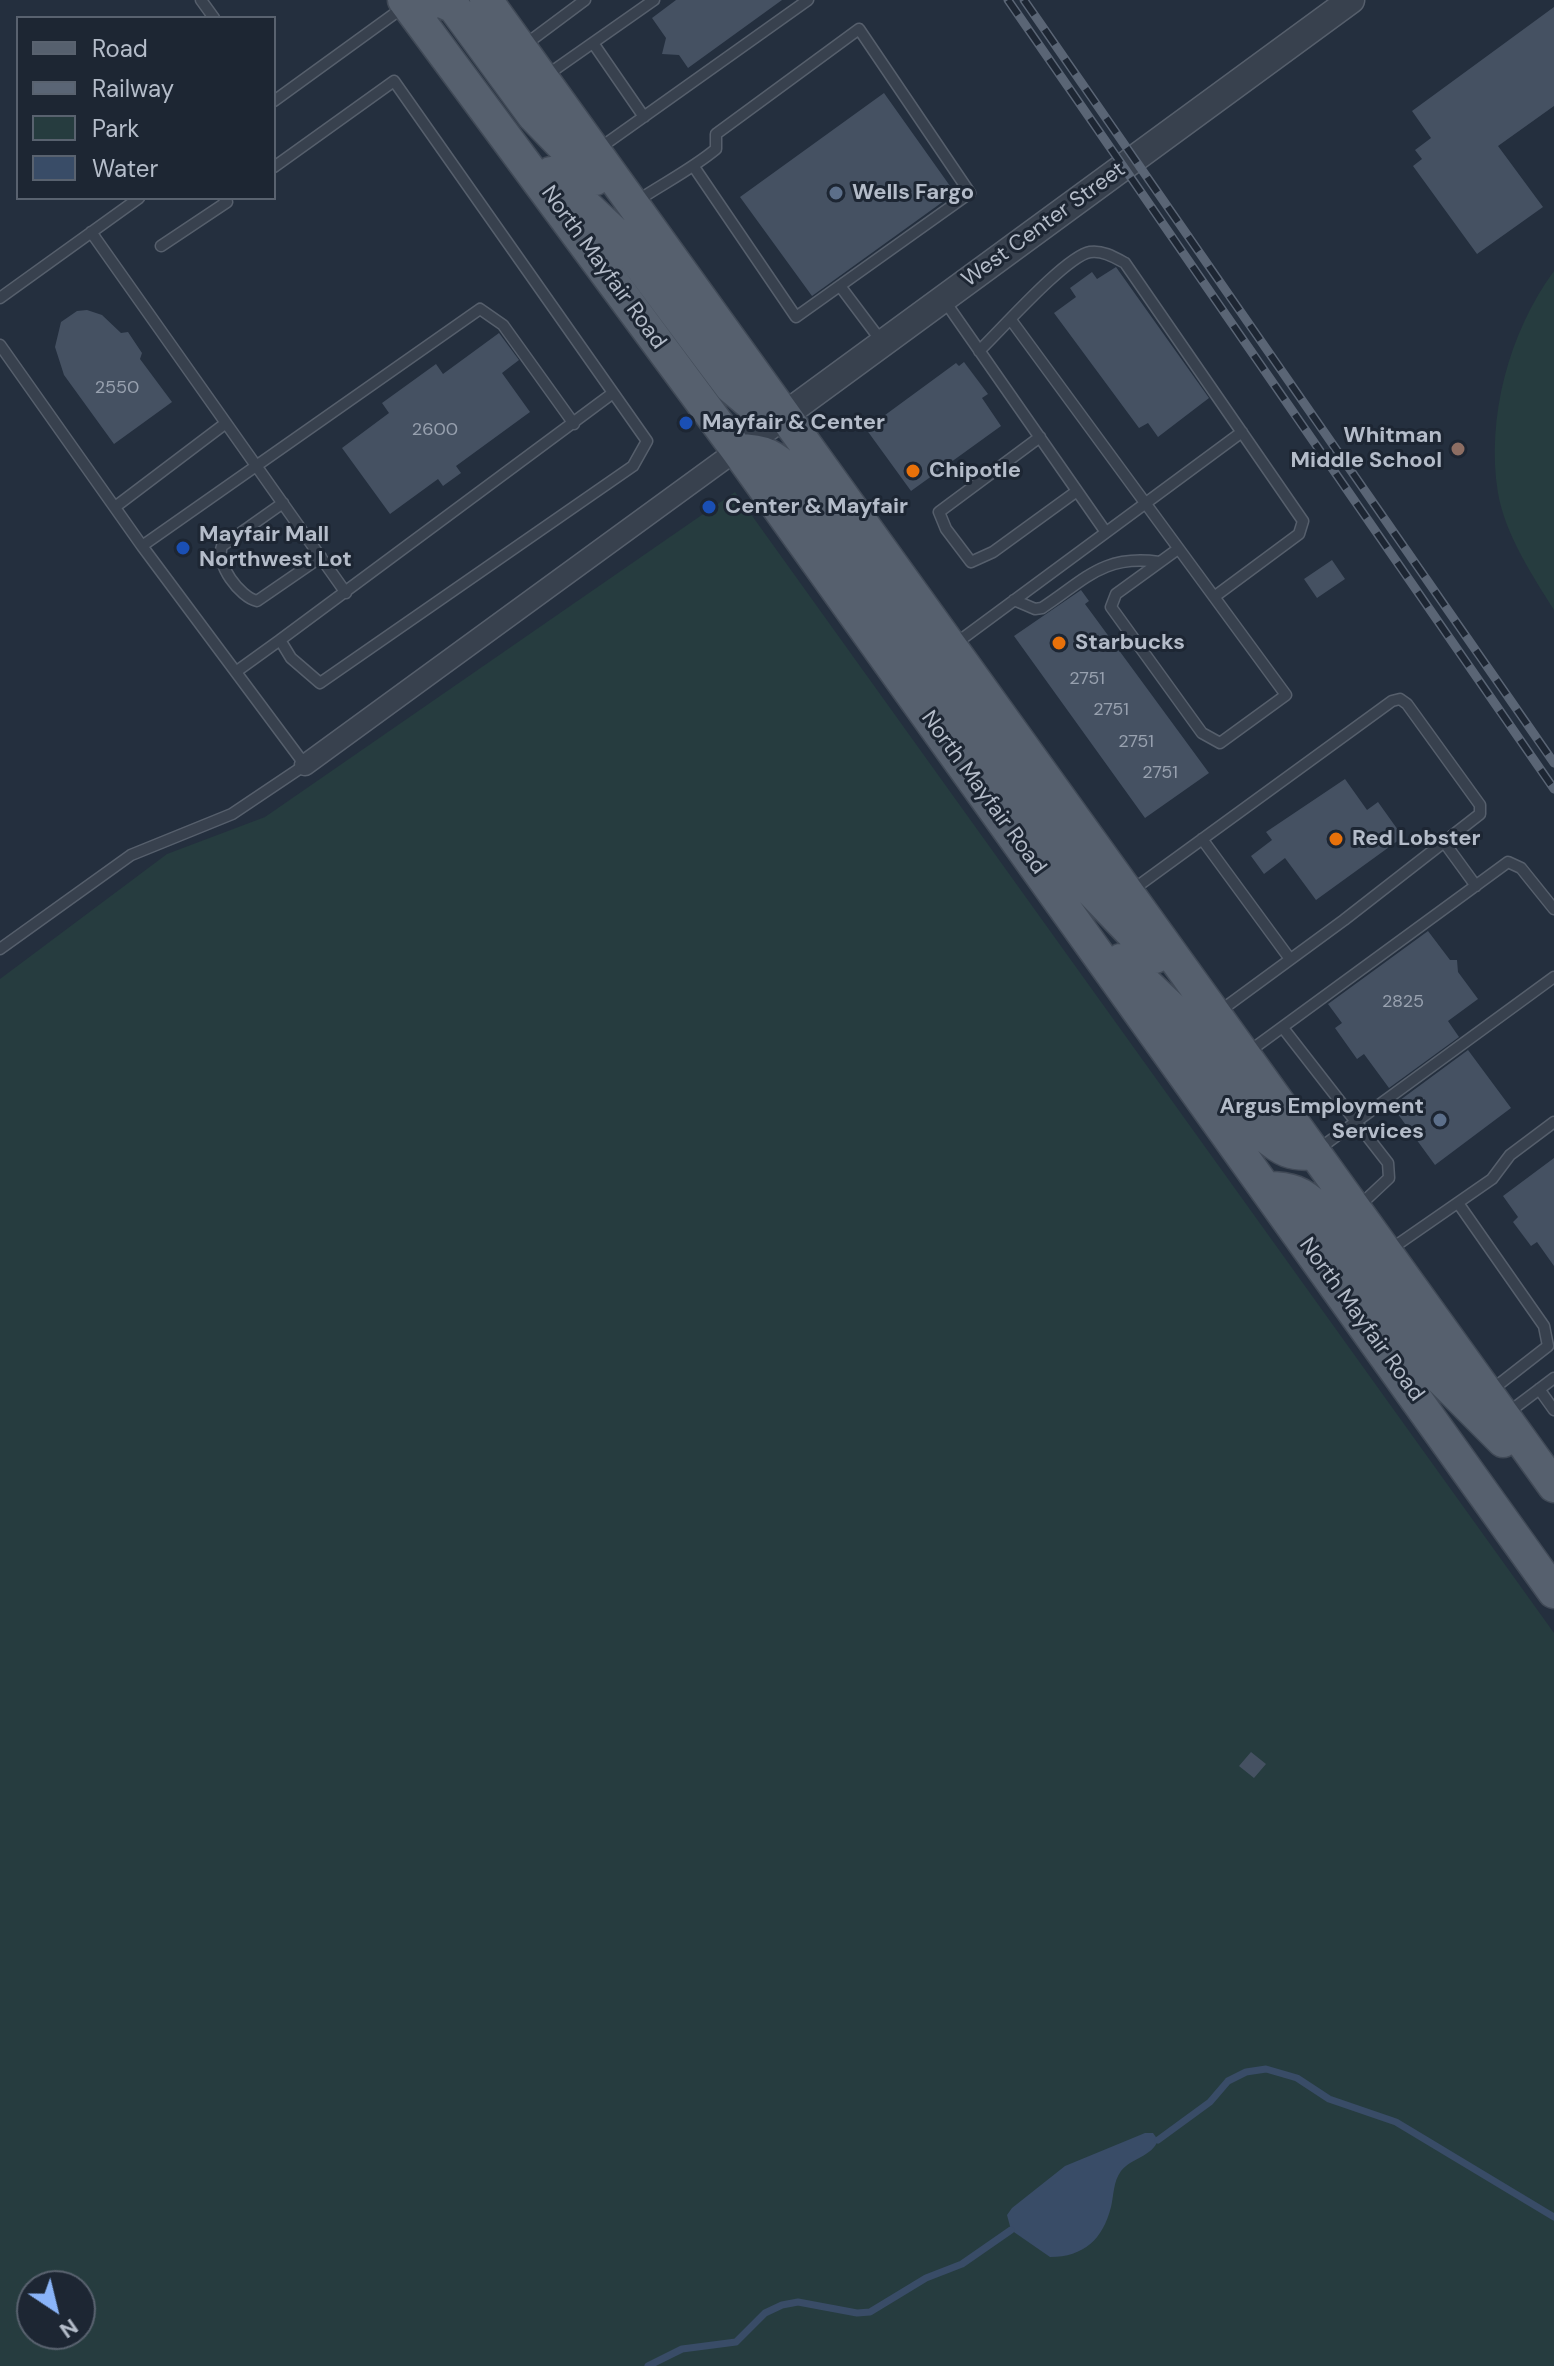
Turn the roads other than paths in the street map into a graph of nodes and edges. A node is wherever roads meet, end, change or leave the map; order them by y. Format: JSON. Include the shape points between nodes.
{"nodes":[{"id":1,"x":486,"y":0,"type":"edge"},
{"id":2,"x":585,"y":0,"type":"edge"},
{"id":3,"x":654,"y":0,"type":"edge"},
{"id":4,"x":808,"y":0,"type":"edge"},
{"id":5,"x":1351,"y":0,"type":"edge"},
{"id":6,"x":408,"y":1,"type":"edge"},
{"id":7,"x":593,"y":43,"type":"junction"},
{"id":8,"x":521,"y":48,"type":"junction"},
{"id":9,"x":542,"y":78,"type":"junction"},
{"id":10,"x":276,"y":99,"type":"edge"},
{"id":11,"x":644,"y":117,"type":"junction"},
{"id":12,"x":493,"y":119,"type":"junction"},
{"id":13,"x":586,"y":157,"type":"junction"},
{"id":14,"x":276,"y":166,"type":"edge"},
{"id":15,"x":694,"y":167,"type":"junction"},
{"id":16,"x":136,"y":200,"type":"edge"},
{"id":17,"x":227,"y":200,"type":"edge"},
{"id":18,"x":632,"y":204,"type":"junction"},
{"id":19,"x":91,"y":232,"type":"junction"},
{"id":20,"x":657,"y":240,"type":"junction"},
{"id":21,"x":161,"y":246,"type":"dead end"},
{"id":22,"x":840,"y":286,"type":"junction"},
{"id":23,"x":0,"y":298,"type":"edge"},
{"id":24,"x":943,"y":299,"type":"junction"},
{"id":25,"x":1011,"y":320,"type":"junction"},
{"id":26,"x":883,"y":343,"type":"junction"},
{"id":27,"x":0,"y":345,"type":"edge"},
{"id":28,"x":979,"y":351,"type":"junction"},
{"id":29,"x":613,"y":393,"type":"junction"},
{"id":30,"x":783,"y":417,"type":"junction"},
{"id":31,"x":226,"y":423,"type":"junction"},
{"id":32,"x":574,"y":424,"type":"junction"},
{"id":33,"x":1242,"y":432,"type":"junction"},
{"id":34,"x":1040,"y":437,"type":"junction"},
{"id":35,"x":737,"y":450,"type":"junction"},
{"id":36,"x":256,"y":465,"type":"junction"},
{"id":37,"x":1077,"y":491,"type":"junction"},
{"id":38,"x":283,"y":503,"type":"junction"},
{"id":39,"x":1143,"y":504,"type":"junction"},
{"id":40,"x":115,"y":507,"type":"junction"},
{"id":41,"x":1105,"y":531,"type":"junction"},
{"id":42,"x":142,"y":546,"type":"junction"},
{"id":43,"x":1178,"y":549,"type":"junction"},
{"id":44,"x":321,"y":557,"type":"junction"},
{"id":45,"x":1159,"y":562,"type":"junction"},
{"id":46,"x":346,"y":593,"type":"junction"},
{"id":47,"x":1214,"y":597,"type":"junction"},
{"id":48,"x":1014,"y":600,"type":"junction"},
{"id":49,"x":280,"y":640,"type":"junction"},
{"id":50,"x":950,"y":648,"type":"junction"},
{"id":51,"x":237,"y":671,"type":"junction"},
{"id":52,"x":305,"y":765,"type":"junction"},
{"id":53,"x":1202,"y":839,"type":"junction"},
{"id":54,"x":1444,"y":842,"type":"junction"},
{"id":55,"x":1476,"y":886,"type":"junction"},
{"id":56,"x":1128,"y":894,"type":"junction"},
{"id":57,"x":1063,"y":905,"type":"junction"},
{"id":58,"x":1554,"y":909,"type":"edge"},
{"id":59,"x":0,"y":932,"type":"edge"},
{"id":60,"x":4,"y":946,"type":"edge"},
{"id":61,"x":1290,"y":959,"type":"junction"},
{"id":62,"x":1554,"y":977,"type":"edge"},
{"id":63,"x":1215,"y":1014,"type":"junction"},
{"id":64,"x":1283,"y":1028,"type":"junction"},
{"id":65,"x":1244,"y":1055,"type":"junction"},
{"id":66,"x":1356,"y":1120,"type":"junction"},
{"id":67,"x":1554,"y":1122,"type":"edge"},
{"id":68,"x":1315,"y":1153,"type":"junction"},
{"id":69,"x":1267,"y":1188,"type":"junction"},
{"id":70,"x":1458,"y":1203,"type":"junction"},
{"id":71,"x":1356,"y":1210,"type":"junction"},
{"id":72,"x":1386,"y":1252,"type":"junction"},
{"id":73,"x":1554,"y":1378,"type":"edge"},
{"id":74,"x":1539,"y":1389,"type":"junction"},
{"id":75,"x":1496,"y":1405,"type":"junction"},
{"id":76,"x":1554,"y":1410,"type":"edge"},
{"id":77,"x":1554,"y":1486,"type":"edge"},
{"id":78,"x":1554,"y":1492,"type":"edge"},
{"id":79,"x":1511,"y":1531,"type":"junction"},
{"id":80,"x":1554,"y":1574,"type":"edge"},
{"id":81,"x":1554,"y":1592,"type":"edge"}],
"edges":[{"from":1,"to":8,"type":"main road"},
{"from":2,"to":8,"type":"lane"},
{"from":3,"to":7,"type":"lane"},
{"from":4,"to":11,"type":"lane"},
{"from":5,"to":24,"type":"street","name":"West Center Street"},
{"from":6,"to":10,"type":"lane"},
{"from":6,"to":12,"type":"main road","name":"North Mayfair Road"},
{"from":6,"to":13,"type":"main road","via":[[441,1],[454,7],[533,115]]},
{"from":7,"to":9,"type":"lane"},
{"from":7,"to":11,"type":"lane"},
{"from":8,"to":9,"type":"main road"},
{"from":9,"to":13,"type":"main road"},
{"from":11,"to":13,"type":"lane"},
{"from":12,"to":30,"type":"main road","via":[[619,237],[731,387],[756,408]]},
{"from":12,"to":35,"type":"main road","name":"North Mayfair Road"},
{"from":13,"to":18,"type":"main road"},
{"from":13,"to":20,"type":"main road"},
{"from":14,"to":29,"type":"lane","via":[[394,81]]},
{"from":15,"to":18,"type":"lane"},
{"from":15,"to":22,"type":"lane","via":[[796,317]]},
{"from":15,"to":22,"type":"lane","via":[[716,149],[716,134],[859,29],[970,193]]},
{"from":16,"to":19,"type":"lane"},
{"from":17,"to":21,"type":"lane"},
{"from":18,"to":20,"type":"main road"},
{"from":19,"to":23,"type":"lane"},
{"from":19,"to":31,"type":"lane"},
{"from":20,"to":30,"type":"main road"},
{"from":22,"to":26,"type":"lane"},
{"from":24,"to":26,"type":"street","name":"West Center Street"},
{"from":24,"to":28,"type":"lane"},
{"from":25,"to":28,"type":"lane"},
{"from":25,"to":33,"type":"lane","via":[[1069,263],[1089,252],[1108,254],[1125,263]]},
{"from":25,"to":39,"type":"lane"},
{"from":26,"to":30,"type":"street","name":"West Center Street"},
{"from":27,"to":40,"type":"lane"},
{"from":28,"to":34,"type":"lane"},
{"from":29,"to":32,"type":"lane"},
{"from":29,"to":49,"type":"lane","via":[[647,441],[633,466],[320,683],[291,658]]},
{"from":30,"to":35,"type":"street","name":"West Center Street"},
{"from":30,"to":50,"type":"main road"},
{"from":31,"to":36,"type":"lane"},
{"from":31,"to":40,"type":"lane"},
{"from":32,"to":36,"type":"lane","via":[[503,325],[480,309]]},
{"from":32,"to":46,"type":"lane"},
{"from":33,"to":39,"type":"lane"},
{"from":33,"to":47,"type":"lane","via":[[1303,521],[1299,534]]},
{"from":34,"to":37,"type":"lane"},
{"from":34,"to":37,"type":"lane","via":[[939,512],[946,529],[971,562]]},
{"from":35,"to":52,"type":"street"},
{"from":35,"to":57,"type":"main road","name":"North Mayfair Road"},
{"from":35,"to":63,"type":"main road","via":[[774,455],[793,474],[1079,878]]},
{"from":36,"to":38,"type":"lane"},
{"from":36,"to":42,"type":"lane"},
{"from":37,"to":41,"type":"lane"},
{"from":38,"to":44,"type":"lane"},
{"from":38,"to":44,"type":"lane","via":[[222,546],[222,565],[248,599],[257,601]]},
{"from":39,"to":41,"type":"lane"},
{"from":39,"to":43,"type":"lane"},
{"from":40,"to":42,"type":"lane"},
{"from":41,"to":48,"type":"lane"},
{"from":42,"to":51,"type":"lane"},
{"from":43,"to":45,"type":"lane"},
{"from":43,"to":47,"type":"lane"},
{"from":44,"to":46,"type":"lane"},
{"from":45,"to":47,"type":"lane","via":[[1116,594],[1111,607],[1202,733],[1220,743],[1286,695]]},
{"from":45,"to":48,"type":"lane","via":[[1129,559],[1104,566],[1042,608]]},
{"from":46,"to":49,"type":"lane"},
{"from":48,"to":50,"type":"lane"},
{"from":49,"to":51,"type":"lane"},
{"from":50,"to":56,"type":"main road"},
{"from":51,"to":52,"type":"lane"},
{"from":52,"to":60,"type":"lane","via":[[232,814],[131,855]]},
{"from":53,"to":54,"type":"lane","via":[[1400,699],[1480,805],[1480,814]]},
{"from":53,"to":56,"type":"lane"},
{"from":53,"to":61,"type":"lane"},
{"from":54,"to":55,"type":"lane"},
{"from":54,"to":61,"type":"lane"},
{"from":55,"to":58,"type":"lane","via":[[1514,863]]},
{"from":55,"to":64,"type":"lane"},
{"from":56,"to":63,"type":"main road"},
{"from":57,"to":68,"type":"main road","via":[[1181,1017],[1264,1135],[1296,1155]]},
{"from":57,"to":69,"type":"main road","name":"North Mayfair Road"},
{"from":59,"to":60,"type":"lane"},
{"from":61,"to":63,"type":"lane"},
{"from":62,"to":66,"type":"lane"},
{"from":63,"to":65,"type":"main road"},
{"from":64,"to":65,"type":"lane"},
{"from":64,"to":66,"type":"lane"},
{"from":65,"to":68,"type":"main road"},
{"from":66,"to":68,"type":"lane"},
{"from":66,"to":71,"type":"lane","via":[[1390,1171]]},
{"from":67,"to":70,"type":"lane"},
{"from":68,"to":71,"type":"main road"},
{"from":69,"to":78,"type":"main road","via":[[1289,1188],[1319,1209],[1434,1372]]},
{"from":69,"to":79,"type":"main road","name":"North Mayfair Road"},
{"from":70,"to":72,"type":"lane"},
{"from":70,"to":75,"type":"lane","via":[[1544,1326],[1548,1346]]},
{"from":71,"to":72,"type":"main road"},
{"from":72,"to":75,"type":"main road"},
{"from":73,"to":74,"type":"lane"},
{"from":74,"to":75,"type":"lane"},
{"from":74,"to":76,"type":"lane"},
{"from":75,"to":77,"type":"main road"},
{"from":79,"to":80,"type":"main road"},
{"from":79,"to":81,"type":"main road","name":"North Mayfair Road"}]}
